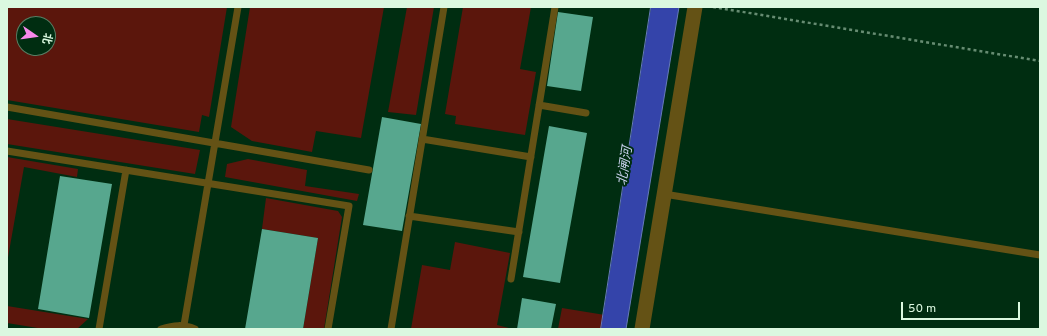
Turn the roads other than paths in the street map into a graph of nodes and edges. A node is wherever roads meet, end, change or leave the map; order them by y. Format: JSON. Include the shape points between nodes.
{"nodes":[{"id":1,"x":238,"y":7,"type":"edge"},
{"id":2,"x":444,"y":7,"type":"edge"},
{"id":3,"x":554,"y":7,"type":"edge"},
{"id":4,"x":695,"y":7,"type":"edge"},
{"id":5,"x":539,"y":105,"type":"junction"},
{"id":6,"x":7,"y":107,"type":"edge"},
{"id":7,"x":586,"y":113,"type":"dead end"},
{"id":8,"x":422,"y":139,"type":"junction"},
{"id":9,"x":214,"y":143,"type":"junction"},
{"id":10,"x":7,"y":151,"type":"edge"},
{"id":11,"x":531,"y":157,"type":"junction"},
{"id":12,"x":126,"y":170,"type":"junction"},
{"id":13,"x":369,"y":170,"type":"dead end"},
{"id":14,"x":208,"y":183,"type":"junction"},
{"id":15,"x":664,"y":194,"type":"junction"},
{"id":16,"x":409,"y":216,"type":"junction"},
{"id":17,"x":518,"y":232,"type":"junction"},
{"id":18,"x":1040,"y":254,"type":"edge"},
{"id":19,"x":511,"y":279,"type":"dead end"},
{"id":20,"x":184,"y":325,"type":"junction"},
{"id":21,"x":99,"y":329,"type":"edge"},
{"id":22,"x":161,"y":329,"type":"edge"},
{"id":23,"x":195,"y":329,"type":"edge"},
{"id":24,"x":328,"y":329,"type":"edge"},
{"id":25,"x":391,"y":329,"type":"edge"},
{"id":26,"x":642,"y":329,"type":"edge"}],
"edges":[{"from":1,"to":9,"type":"lane"},
{"from":2,"to":8,"type":"lane"},
{"from":3,"to":5,"type":"lane"},
{"from":4,"to":15,"type":"street"},
{"from":5,"to":7,"type":"lane"},
{"from":5,"to":11,"type":"lane"},
{"from":6,"to":9,"type":"lane"},
{"from":8,"to":11,"type":"lane"},
{"from":8,"to":16,"type":"lane"},
{"from":9,"to":13,"type":"lane"},
{"from":9,"to":14,"type":"lane"},
{"from":10,"to":12,"type":"lane"},
{"from":11,"to":17,"type":"lane"},
{"from":12,"to":14,"type":"lane"},
{"from":12,"to":21,"type":"lane"},
{"from":14,"to":20,"type":"lane"},
{"from":14,"to":24,"type":"lane","via":[[349,206]]},
{"from":15,"to":18,"type":"lane"},
{"from":15,"to":26,"type":"street"},
{"from":16,"to":17,"type":"lane"},
{"from":16,"to":25,"type":"lane"},
{"from":17,"to":19,"type":"lane"},
{"from":20,"to":22,"type":"lane","via":[[172,325]]},
{"from":20,"to":23,"type":"lane"}]}
